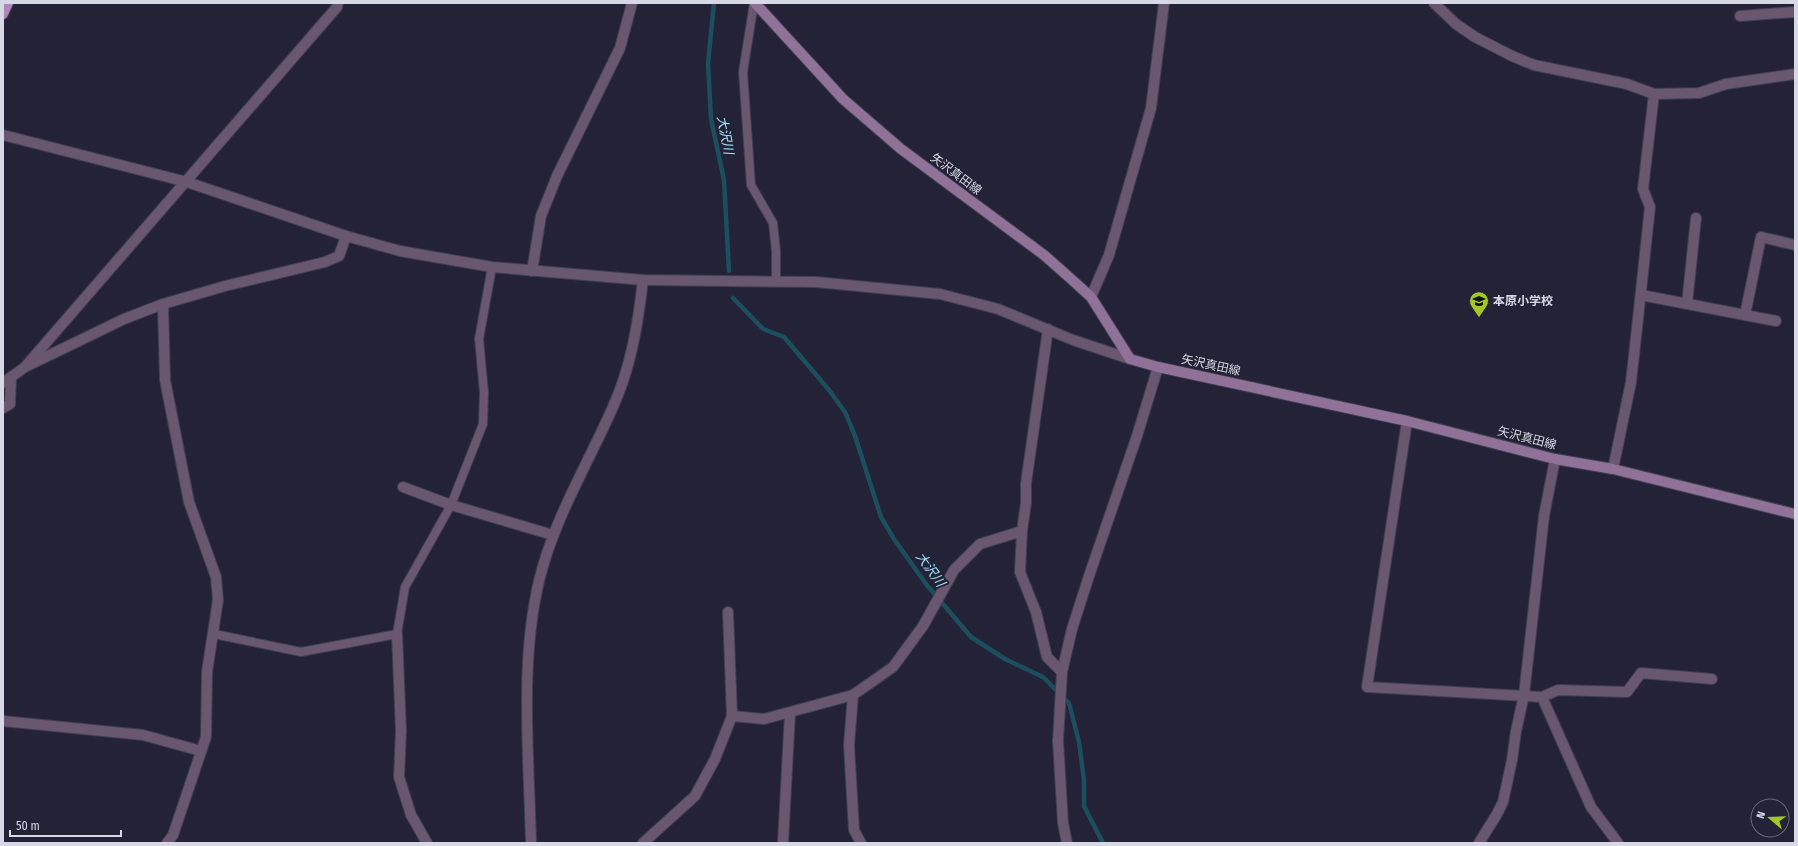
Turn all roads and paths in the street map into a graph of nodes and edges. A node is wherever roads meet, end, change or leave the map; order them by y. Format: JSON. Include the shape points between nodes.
{"nodes":[{"id":1,"x":8,"y":3,"type":"edge"},
{"id":2,"x":338,"y":3,"type":"edge"},
{"id":3,"x":632,"y":3,"type":"edge"},
{"id":4,"x":754,"y":3,"type":"edge"},
{"id":5,"x":1164,"y":3,"type":"edge"},
{"id":6,"x":1434,"y":3,"type":"edge"},
{"id":7,"x":1795,"y":12,"type":"edge"},
{"id":8,"x":3,"y":14,"type":"edge"},
{"id":9,"x":1740,"y":16,"type":"dead end"},
{"id":10,"x":1795,"y":74,"type":"edge"},
{"id":11,"x":1654,"y":94,"type":"junction"},
{"id":12,"x":3,"y":135,"type":"edge"},
{"id":13,"x":187,"y":182,"type":"junction"},
{"id":14,"x":1696,"y":218,"type":"dead end"},
{"id":15,"x":346,"y":236,"type":"junction"},
{"id":16,"x":1795,"y":245,"type":"edge"},
{"id":17,"x":492,"y":267,"type":"junction"},
{"id":18,"x":532,"y":271,"type":"junction"},
{"id":19,"x":643,"y":280,"type":"junction"},
{"id":20,"x":776,"y":282,"type":"junction"},
{"id":21,"x":1641,"y":296,"type":"junction"},
{"id":22,"x":1091,"y":297,"type":"junction"},
{"id":23,"x":163,"y":304,"type":"junction"},
{"id":24,"x":1687,"y":304,"type":"junction"},
{"id":25,"x":1745,"y":315,"type":"junction"},
{"id":26,"x":1776,"y":321,"type":"dead end"},
{"id":27,"x":1048,"y":329,"type":"junction"},
{"id":28,"x":1130,"y":359,"type":"junction"},
{"id":29,"x":1158,"y":367,"type":"junction"},
{"id":30,"x":26,"y":368,"type":"junction"},
{"id":31,"x":7,"y":380,"type":"edge"},
{"id":32,"x":3,"y":408,"type":"edge"},
{"id":33,"x":1407,"y":421,"type":"junction"},
{"id":34,"x":1555,"y":459,"type":"junction"},
{"id":35,"x":1613,"y":469,"type":"junction"},
{"id":36,"x":403,"y":487,"type":"dead end"},
{"id":37,"x":451,"y":505,"type":"junction"},
{"id":38,"x":1795,"y":514,"type":"edge"},
{"id":39,"x":1022,"y":531,"type":"junction"},
{"id":40,"x":553,"y":535,"type":"junction"},
{"id":41,"x":728,"y":612,"type":"dead end"},
{"id":42,"x":214,"y":634,"type":"junction"},
{"id":43,"x":397,"y":634,"type":"junction"},
{"id":44,"x":1062,"y":672,"type":"junction"},
{"id":45,"x":1712,"y":679,"type":"dead end"},
{"id":46,"x":1524,"y":695,"type":"junction"},
{"id":47,"x":852,"y":696,"type":"junction"},
{"id":48,"x":1542,"y":697,"type":"junction"},
{"id":49,"x":790,"y":713,"type":"junction"},
{"id":50,"x":732,"y":716,"type":"junction"},
{"id":51,"x":3,"y":721,"type":"edge"},
{"id":52,"x":201,"y":751,"type":"junction"},
{"id":53,"x":167,"y":843,"type":"edge"},
{"id":54,"x":427,"y":843,"type":"edge"},
{"id":55,"x":530,"y":843,"type":"edge"},
{"id":56,"x":643,"y":843,"type":"edge"},
{"id":57,"x":783,"y":843,"type":"edge"},
{"id":58,"x":861,"y":843,"type":"edge"},
{"id":59,"x":1067,"y":843,"type":"edge"},
{"id":60,"x":1479,"y":843,"type":"edge"},
{"id":61,"x":1618,"y":843,"type":"edge"}],
"edges":[{"from":1,"to":8,"type":"main road"},
{"from":2,"to":13,"type":"street"},
{"from":3,"to":18,"type":"street","via":[[620,48],[540,216]]},
{"from":4,"to":20,"type":"lane","via":[[743,72],[751,185],[773,223]]},
{"from":4,"to":22,"type":"main road","name":"矢沢真田線","via":[[843,99],[901,149],[1044,255]]},
{"from":5,"to":22,"type":"street","via":[[1151,108],[1109,255]]},
{"from":6,"to":11,"type":"street","via":[[1456,24],[1475,37],[1512,56],[1534,65],[1627,84]]},
{"from":7,"to":9,"type":"street"},
{"from":10,"to":11,"type":"street","via":[[1726,84],[1699,93]]},
{"from":11,"to":21,"type":"street","via":[[1643,189],[1650,207]]},
{"from":12,"to":13,"type":"street"},
{"from":13,"to":15,"type":"street"},
{"from":13,"to":30,"type":"street"},
{"from":14,"to":24,"type":"street"},
{"from":15,"to":17,"type":"street","via":[[400,252]]},
{"from":15,"to":23,"type":"street","via":[[339,256],[326,262]]},
{"from":16,"to":25,"type":"street","via":[[1761,237]]},
{"from":17,"to":18,"type":"street"},
{"from":17,"to":37,"type":"lane","via":[[479,339],[484,392],[483,424]]},
{"from":18,"to":19,"type":"street"},
{"from":19,"to":20,"type":"street"},
{"from":19,"to":40,"type":"street","via":[[632,348],[616,401]]},
{"from":20,"to":27,"type":"street","via":[[870,286],[940,294],[998,309]]},
{"from":21,"to":24,"type":"street"},
{"from":21,"to":35,"type":"street","via":[[1631,382]]},
{"from":22,"to":28,"type":"main road","name":"矢沢真田線"},
{"from":23,"to":30,"type":"street","via":[[124,319]]},
{"from":23,"to":42,"type":"street","via":[[164,380],[190,502],[216,577],[218,600]]},
{"from":24,"to":25,"type":"street"},
{"from":25,"to":26,"type":"street"},
{"from":27,"to":28,"type":"street"},
{"from":27,"to":39,"type":"street","via":[[1026,483]]},
{"from":28,"to":29,"type":"main road","name":"矢沢真田線"},
{"from":29,"to":33,"type":"main road","name":"矢沢真田線"},
{"from":29,"to":44,"type":"street","via":[[1072,629]]},
{"from":30,"to":31,"type":"street"},
{"from":31,"to":32,"type":"street","via":[[10,404]]},
{"from":33,"to":34,"type":"main road","name":"矢沢真田線"},
{"from":33,"to":46,"type":"street","via":[[1367,687]]},
{"from":34,"to":35,"type":"main road","name":"矢沢真田線"},
{"from":34,"to":46,"type":"street","via":[[1544,516]]},
{"from":35,"to":38,"type":"main road","name":"矢沢真田線"},
{"from":36,"to":37,"type":"street"},
{"from":37,"to":40,"type":"street"},
{"from":37,"to":43,"type":"lane","via":[[405,587]]},
{"from":39,"to":44,"type":"street","via":[[1020,572],[1036,612],[1047,657]]},
{"from":39,"to":47,"type":"street","via":[[980,544],[954,570],[923,626],[892,667]]},
{"from":40,"to":55,"type":"street","via":[[534,606],[528,652]]},
{"from":41,"to":50,"type":"street"},
{"from":42,"to":43,"type":"lane","via":[[302,652]]},
{"from":42,"to":52,"type":"street","via":[[207,672],[206,737]]},
{"from":43,"to":54,"type":"street","via":[[401,731],[399,777],[411,815]]},
{"from":44,"to":59,"type":"street","via":[[1058,741],[1063,823]]},
{"from":45,"to":48,"type":"street","via":[[1641,673],[1627,692],[1558,690]]},
{"from":46,"to":48,"type":"street"},
{"from":46,"to":60,"type":"street","via":[[1503,802]]},
{"from":47,"to":49,"type":"street"},
{"from":47,"to":58,"type":"street","via":[[849,745],[854,830]]},
{"from":48,"to":61,"type":"street","via":[[1591,807]]},
{"from":49,"to":50,"type":"street","via":[[764,719]]},
{"from":49,"to":57,"type":"street"},
{"from":50,"to":56,"type":"street","via":[[715,759],[694,796]]},
{"from":51,"to":52,"type":"street","via":[[143,735]]},
{"from":52,"to":53,"type":"street","via":[[173,835]]}]}
